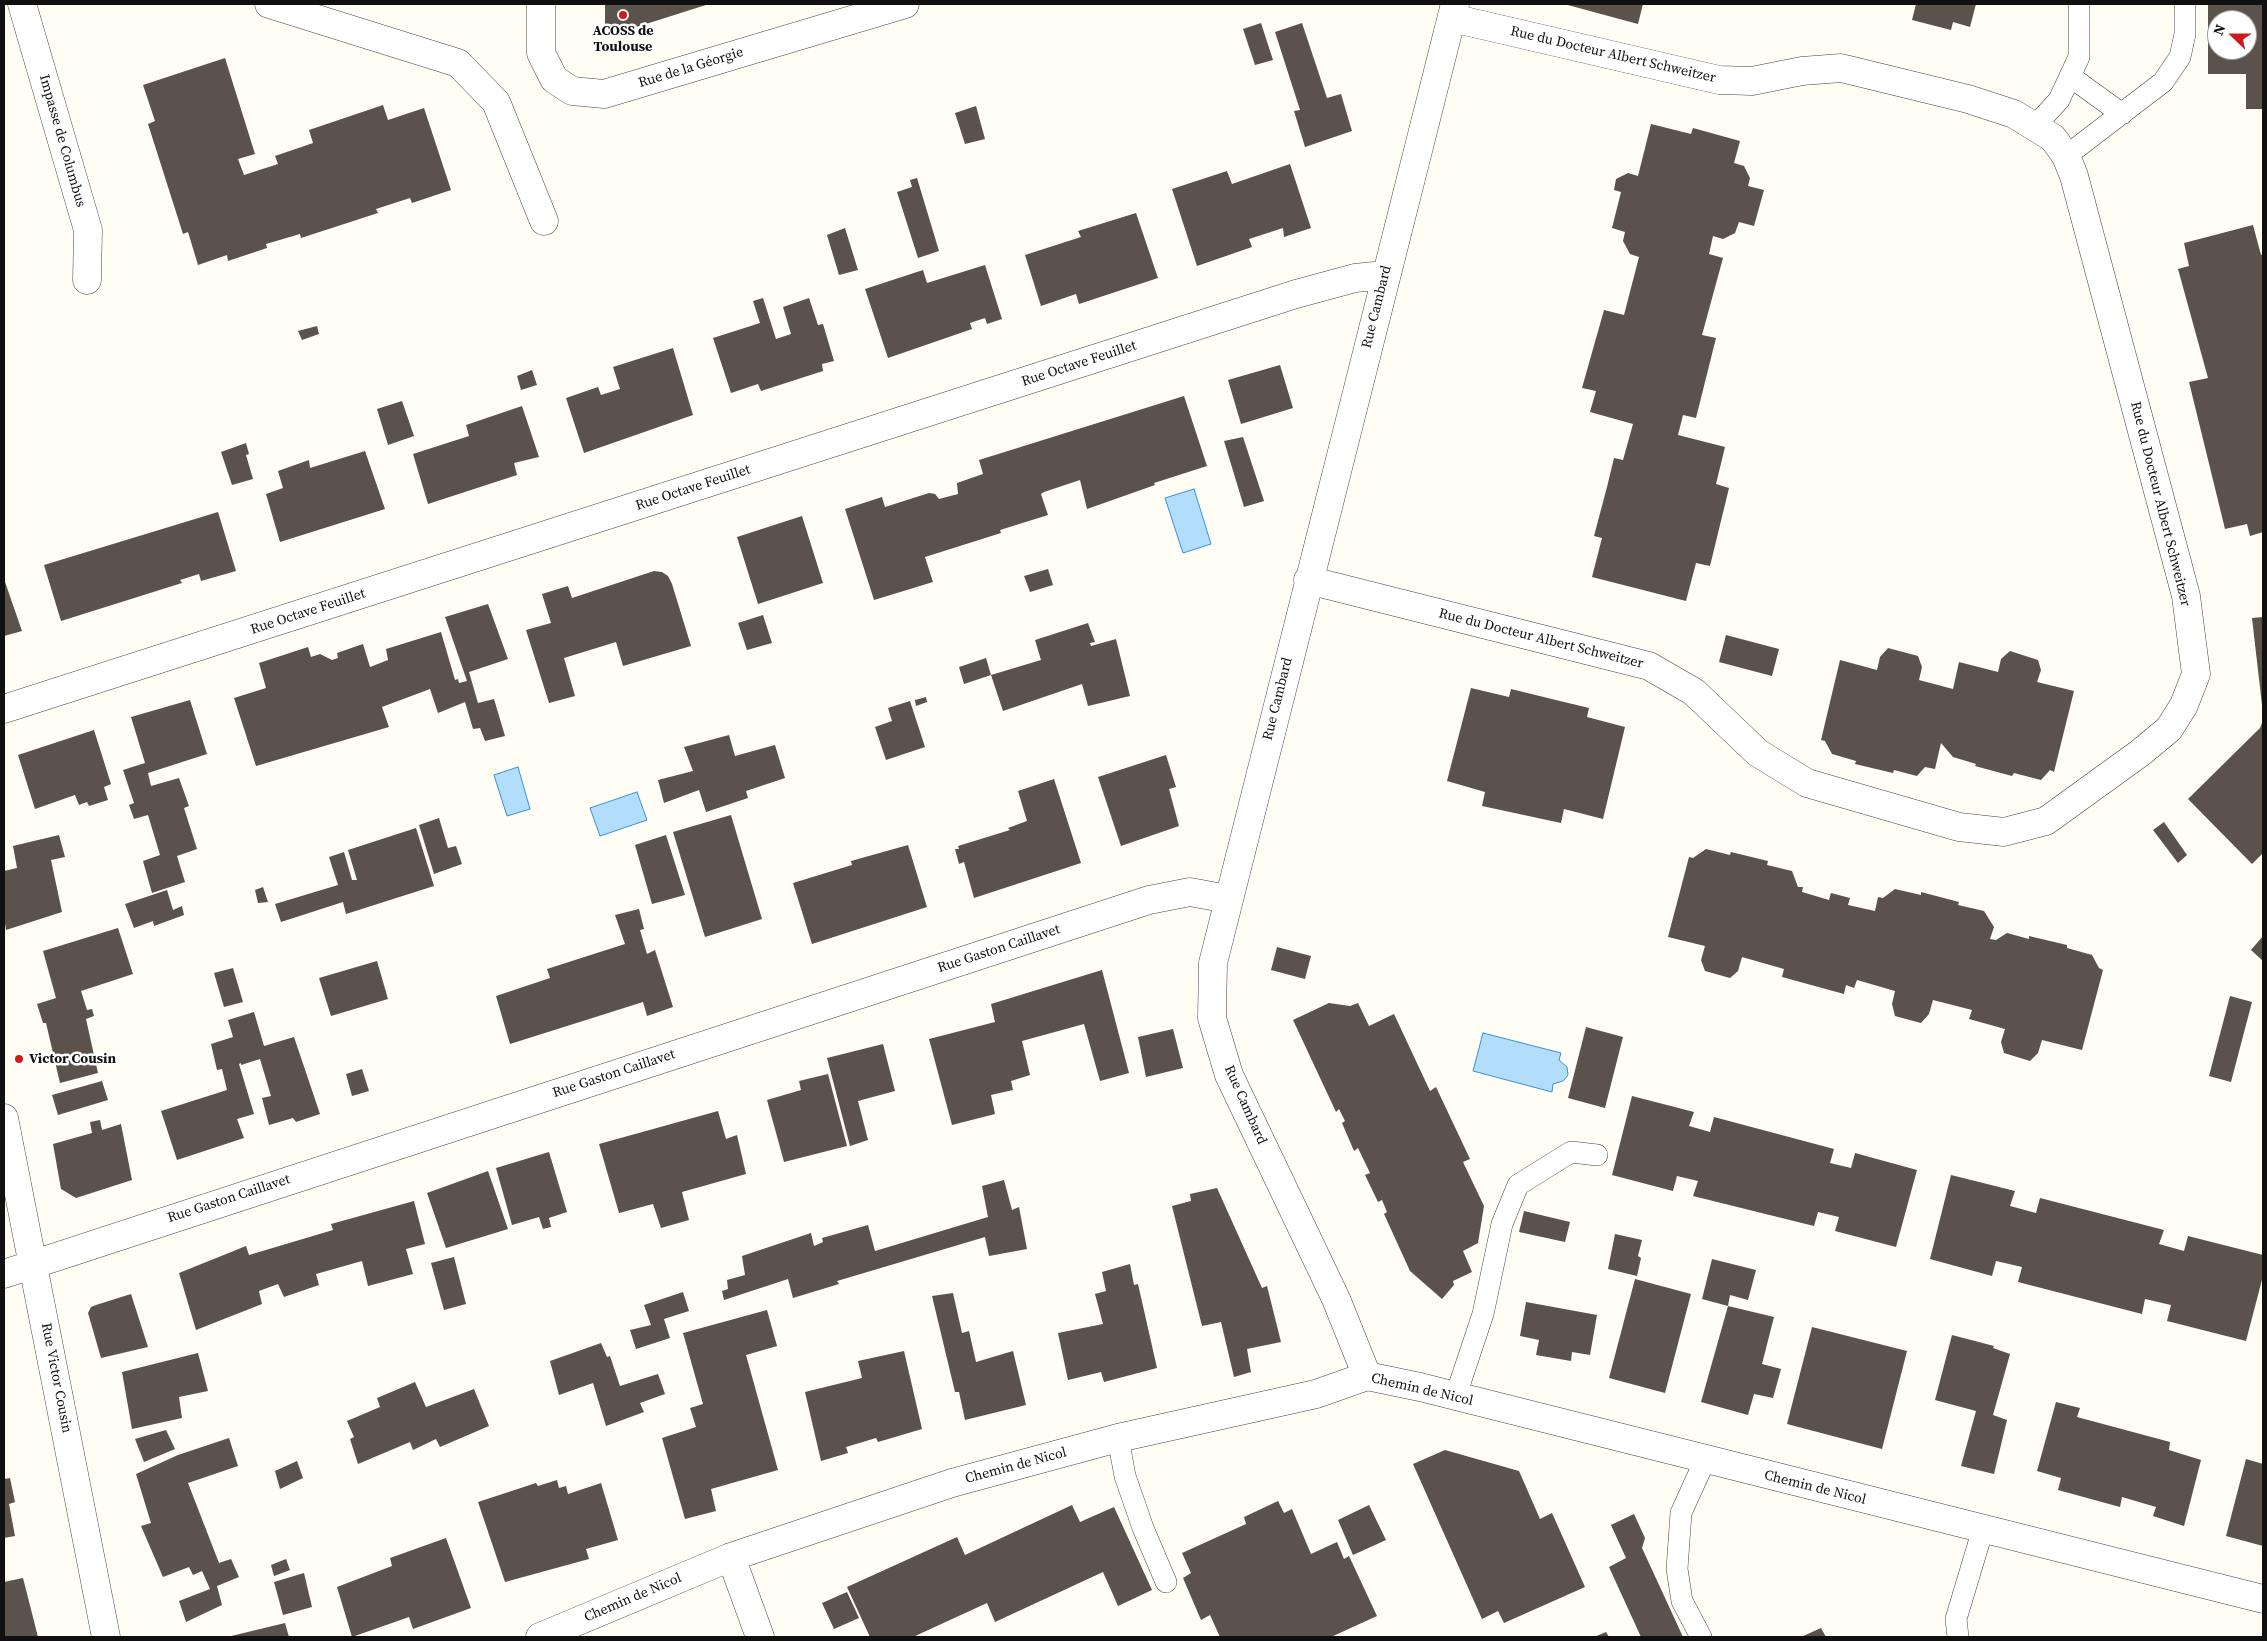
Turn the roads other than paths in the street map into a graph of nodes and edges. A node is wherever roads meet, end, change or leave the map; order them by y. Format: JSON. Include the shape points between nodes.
{"nodes":[{"id":1,"x":22,"y":4,"type":"edge"},
{"id":2,"x":269,"y":4,"type":"edge"},
{"id":3,"x":541,"y":4,"type":"edge"},
{"id":4,"x":905,"y":4,"type":"edge"},
{"id":5,"x":2079,"y":4,"type":"edge"},
{"id":6,"x":2185,"y":4,"type":"edge"},
{"id":7,"x":1454,"y":11,"type":"edge"},
{"id":8,"x":2071,"y":77,"type":"junction"},
{"id":9,"x":2122,"y":114,"type":"junction"},
{"id":10,"x":2035,"y":126,"type":"junction"},
{"id":11,"x":2066,"y":156,"type":"junction"},
{"id":12,"x":544,"y":221,"type":"dead end"},
{"id":13,"x":1385,"y":275,"type":"junction"},
{"id":14,"x":87,"y":280,"type":"dead end"},
{"id":15,"x":1308,"y":580,"type":"junction"},
{"id":16,"x":4,"y":709,"type":"edge"},
{"id":17,"x":1228,"y":899,"type":"junction"},
{"id":18,"x":4,"y":1118,"type":"edge"},
{"id":19,"x":1597,"y":1155,"type":"dead end"},
{"id":20,"x":33,"y":1263,"type":"junction"},
{"id":21,"x":4,"y":1274,"type":"edge"},
{"id":22,"x":1367,"y":1376,"type":"junction"},
{"id":23,"x":1455,"y":1398,"type":"junction"},
{"id":24,"x":1118,"y":1438,"type":"junction"},
{"id":25,"x":1705,"y":1460,"type":"junction"},
{"id":26,"x":1983,"y":1529,"type":"junction"},
{"id":27,"x":731,"y":1557,"type":"junction"},
{"id":28,"x":1166,"y":1582,"type":"dead end"},
{"id":29,"x":2263,"y":1599,"type":"edge"},
{"id":30,"x":106,"y":1637,"type":"edge"},
{"id":31,"x":540,"y":1637,"type":"edge"},
{"id":32,"x":760,"y":1637,"type":"edge"},
{"id":33,"x":1701,"y":1637,"type":"edge"},
{"id":34,"x":1958,"y":1637,"type":"edge"}],
"edges":[{"from":1,"to":14,"type":"street","name":"Impasse de Columbus","via":[[88,230]]},
{"from":2,"to":12,"type":"street","via":[[458,63],[496,102]]},
{"from":3,"to":4,"type":"street","name":"Rue de la Géorgie","via":[[541,53],[554,79],[572,91],[604,94]]},
{"from":5,"to":8,"type":"lane","via":[[2079,57]]},
{"from":6,"to":9,"type":"lane","via":[[2185,34],[2180,57],[2164,82]]},
{"from":7,"to":10,"type":"street","name":"Rue du Docteur Albert Schweitzer","via":[[1719,80],[1752,81],[1802,71],[1841,68],[1968,99],[2014,114]]},
{"from":7,"to":13,"type":"street","name":"Rue Cambard"},
{"from":8,"to":9,"type":"lane"},
{"from":8,"to":10,"type":"lane","via":[[2059,100]]},
{"from":9,"to":11,"type":"lane"},
{"from":10,"to":11,"type":"street","name":"Rue du Docteur Albert Schweitzer","via":[[2054,138]]},
{"from":11,"to":15,"type":"street","name":"Rue du Docteur Albert Schweitzer","via":[[2186,596],[2196,674],[2184,705],[2169,730],[2046,821],[2004,832],[1960,827],[1807,783],[1758,754],[1694,692],[1649,666]]},
{"from":13,"to":15,"type":"street","name":"Rue Cambard"},
{"from":13,"to":16,"type":"street","name":"Rue Octave Feuillet","via":[[1355,278],[1296,294]]},
{"from":15,"to":17,"type":"street","name":"Rue Cambard"},
{"from":17,"to":20,"type":"street","name":"Rue Gaston Caillavet","via":[[1190,892],[1149,900]]},
{"from":17,"to":22,"type":"street","name":"Rue Cambard","via":[[1213,963],[1212,1018],[1229,1075],[1336,1298]]},
{"from":18,"to":20,"type":"street","name":"Rue Victor Cousin"},
{"from":19,"to":23,"type":"lane","via":[[1572,1152],[1518,1185],[1502,1224],[1483,1314]]},
{"from":20,"to":21,"type":"street","name":"Rue Gaston Caillavet"},
{"from":20,"to":30,"type":"street","name":"Rue Victor Cousin"},
{"from":22,"to":23,"type":"street","name":"Chemin de Nicol"},
{"from":22,"to":24,"type":"street","name":"Chemin de Nicol","via":[[1316,1394]]},
{"from":23,"to":25,"type":"street","name":"Chemin de Nicol"},
{"from":24,"to":27,"type":"street","name":"Chemin de Nicol","via":[[952,1483]]},
{"from":24,"to":28,"type":"lane","via":[[1124,1476]]},
{"from":25,"to":26,"type":"street","name":"Chemin de Nicol"},
{"from":25,"to":33,"type":"lane","via":[[1681,1513],[1677,1569],[1682,1601]]},
{"from":26,"to":29,"type":"street","name":"Chemin de Nicol"},
{"from":26,"to":34,"type":"lane","via":[[1956,1618]]},
{"from":27,"to":31,"type":"street","name":"Chemin de Nicol"},
{"from":27,"to":32,"type":"street"}]}
